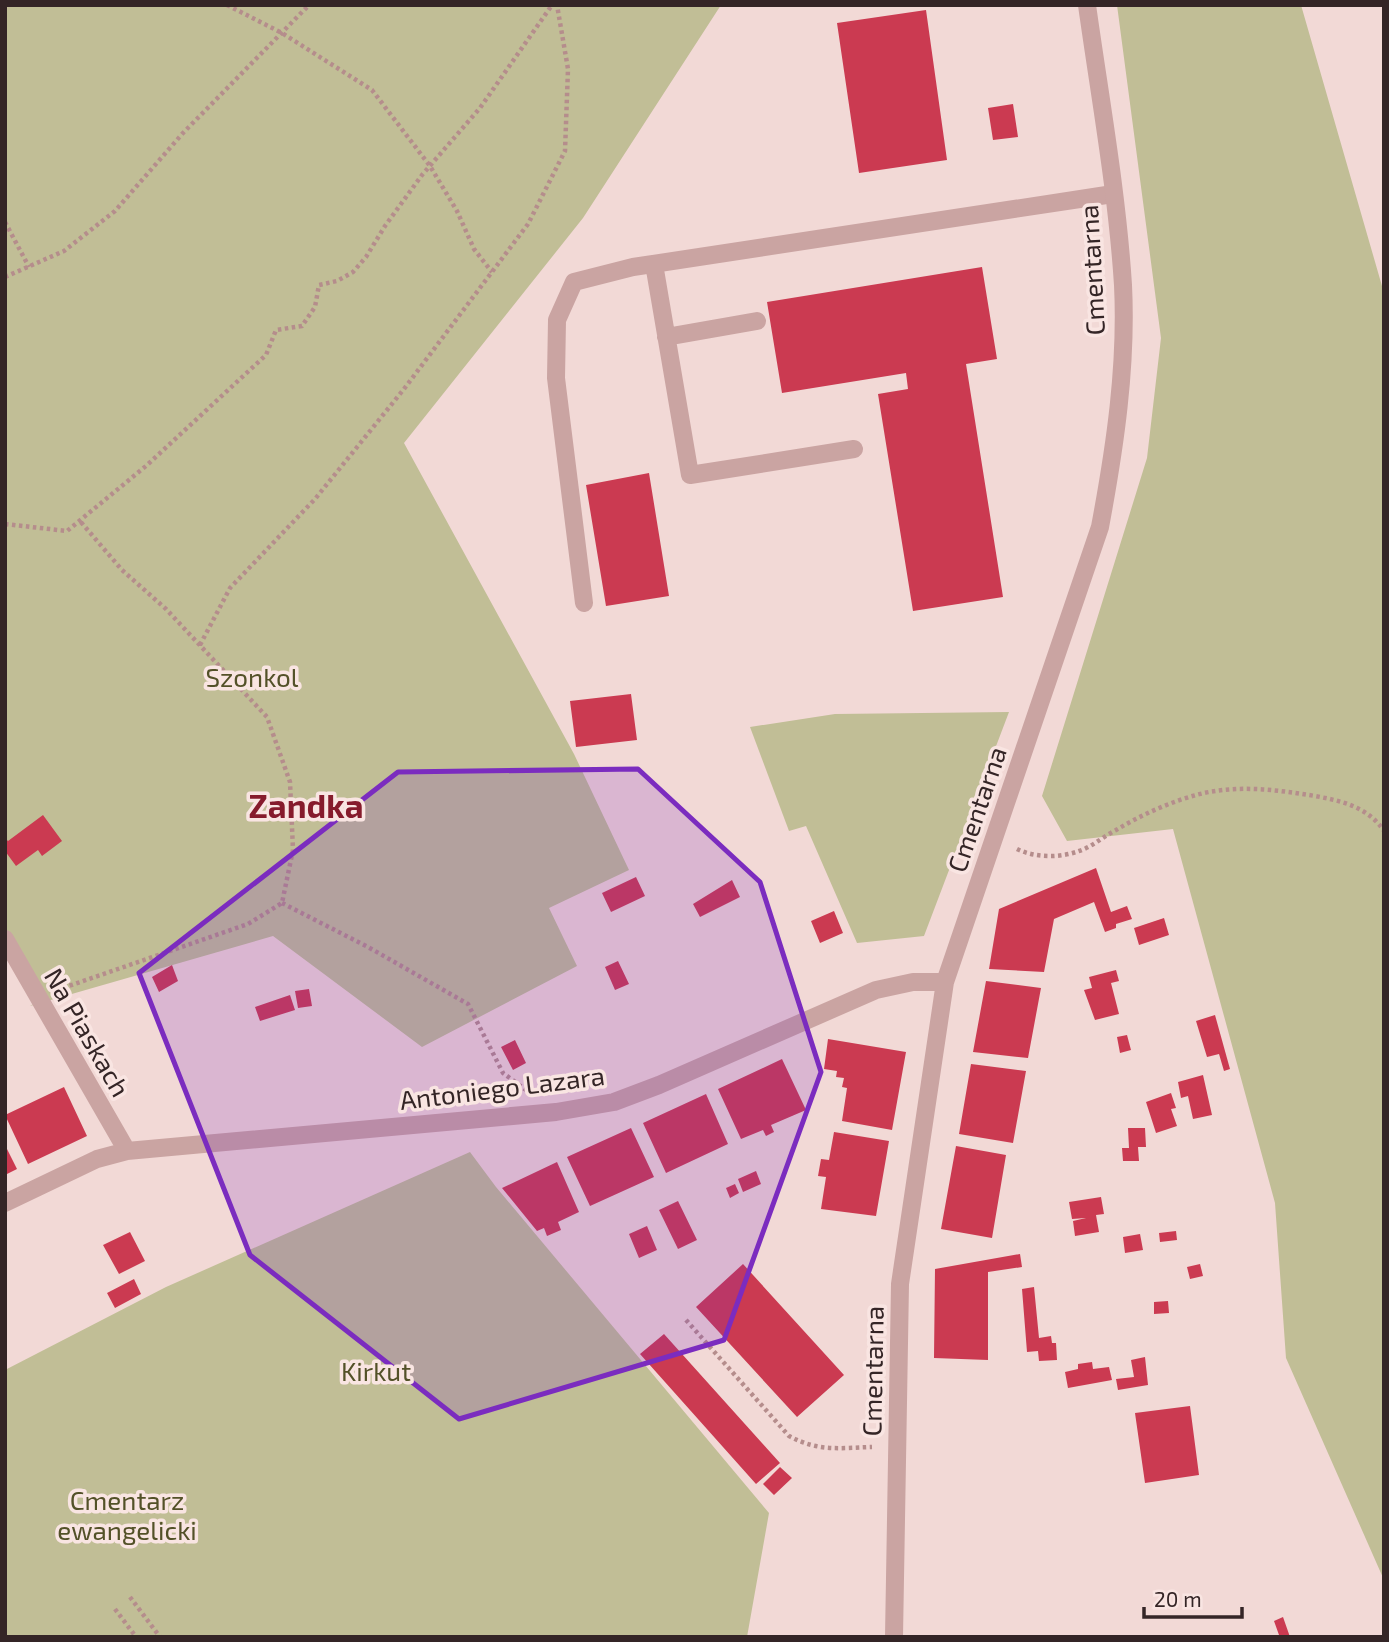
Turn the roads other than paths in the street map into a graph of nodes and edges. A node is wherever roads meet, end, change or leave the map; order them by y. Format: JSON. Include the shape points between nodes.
{"nodes":[{"id":1,"x":1087,"y":5,"type":"edge"},
{"id":2,"x":1114,"y":194,"type":"junction"},
{"id":3,"x":654,"y":264,"type":"junction"},
{"id":4,"x":757,"y":321,"type":"dead end"},
{"id":5,"x":666,"y":337,"type":"junction"},
{"id":6,"x":853,"y":449,"type":"dead end"},
{"id":7,"x":584,"y":603,"type":"dead end"},
{"id":8,"x":5,"y":939,"type":"edge"},
{"id":9,"x":945,"y":982,"type":"junction"},
{"id":10,"x":127,"y":1151,"type":"junction"},
{"id":11,"x":5,"y":1203,"type":"edge"},
{"id":12,"x":894,"y":1637,"type":"edge"}],
"edges":[{"from":1,"to":2,"type":"street","name":"Cmentarna"},
{"from":2,"to":3,"type":"street"},
{"from":2,"to":9,"type":"street","name":"Cmentarna","via":[[1123,286],[1122,371],[1100,527]]},
{"from":3,"to":5,"type":"street"},
{"from":3,"to":7,"type":"street","via":[[574,282],[557,320],[556,378]]},
{"from":4,"to":5,"type":"street"},
{"from":5,"to":6,"type":"street","via":[[690,475]]},
{"from":8,"to":10,"type":"street","name":"Na Piaskach"},
{"from":9,"to":10,"type":"street","name":"Antoniego Lazara","via":[[913,982],[876,990],[614,1102],[556,1112]]},
{"from":9,"to":12,"type":"street","name":"Cmentarna","via":[[900,1284]]},
{"from":10,"to":11,"type":"street","name":"Antoniego Lazara","via":[[97,1159]]}]}
